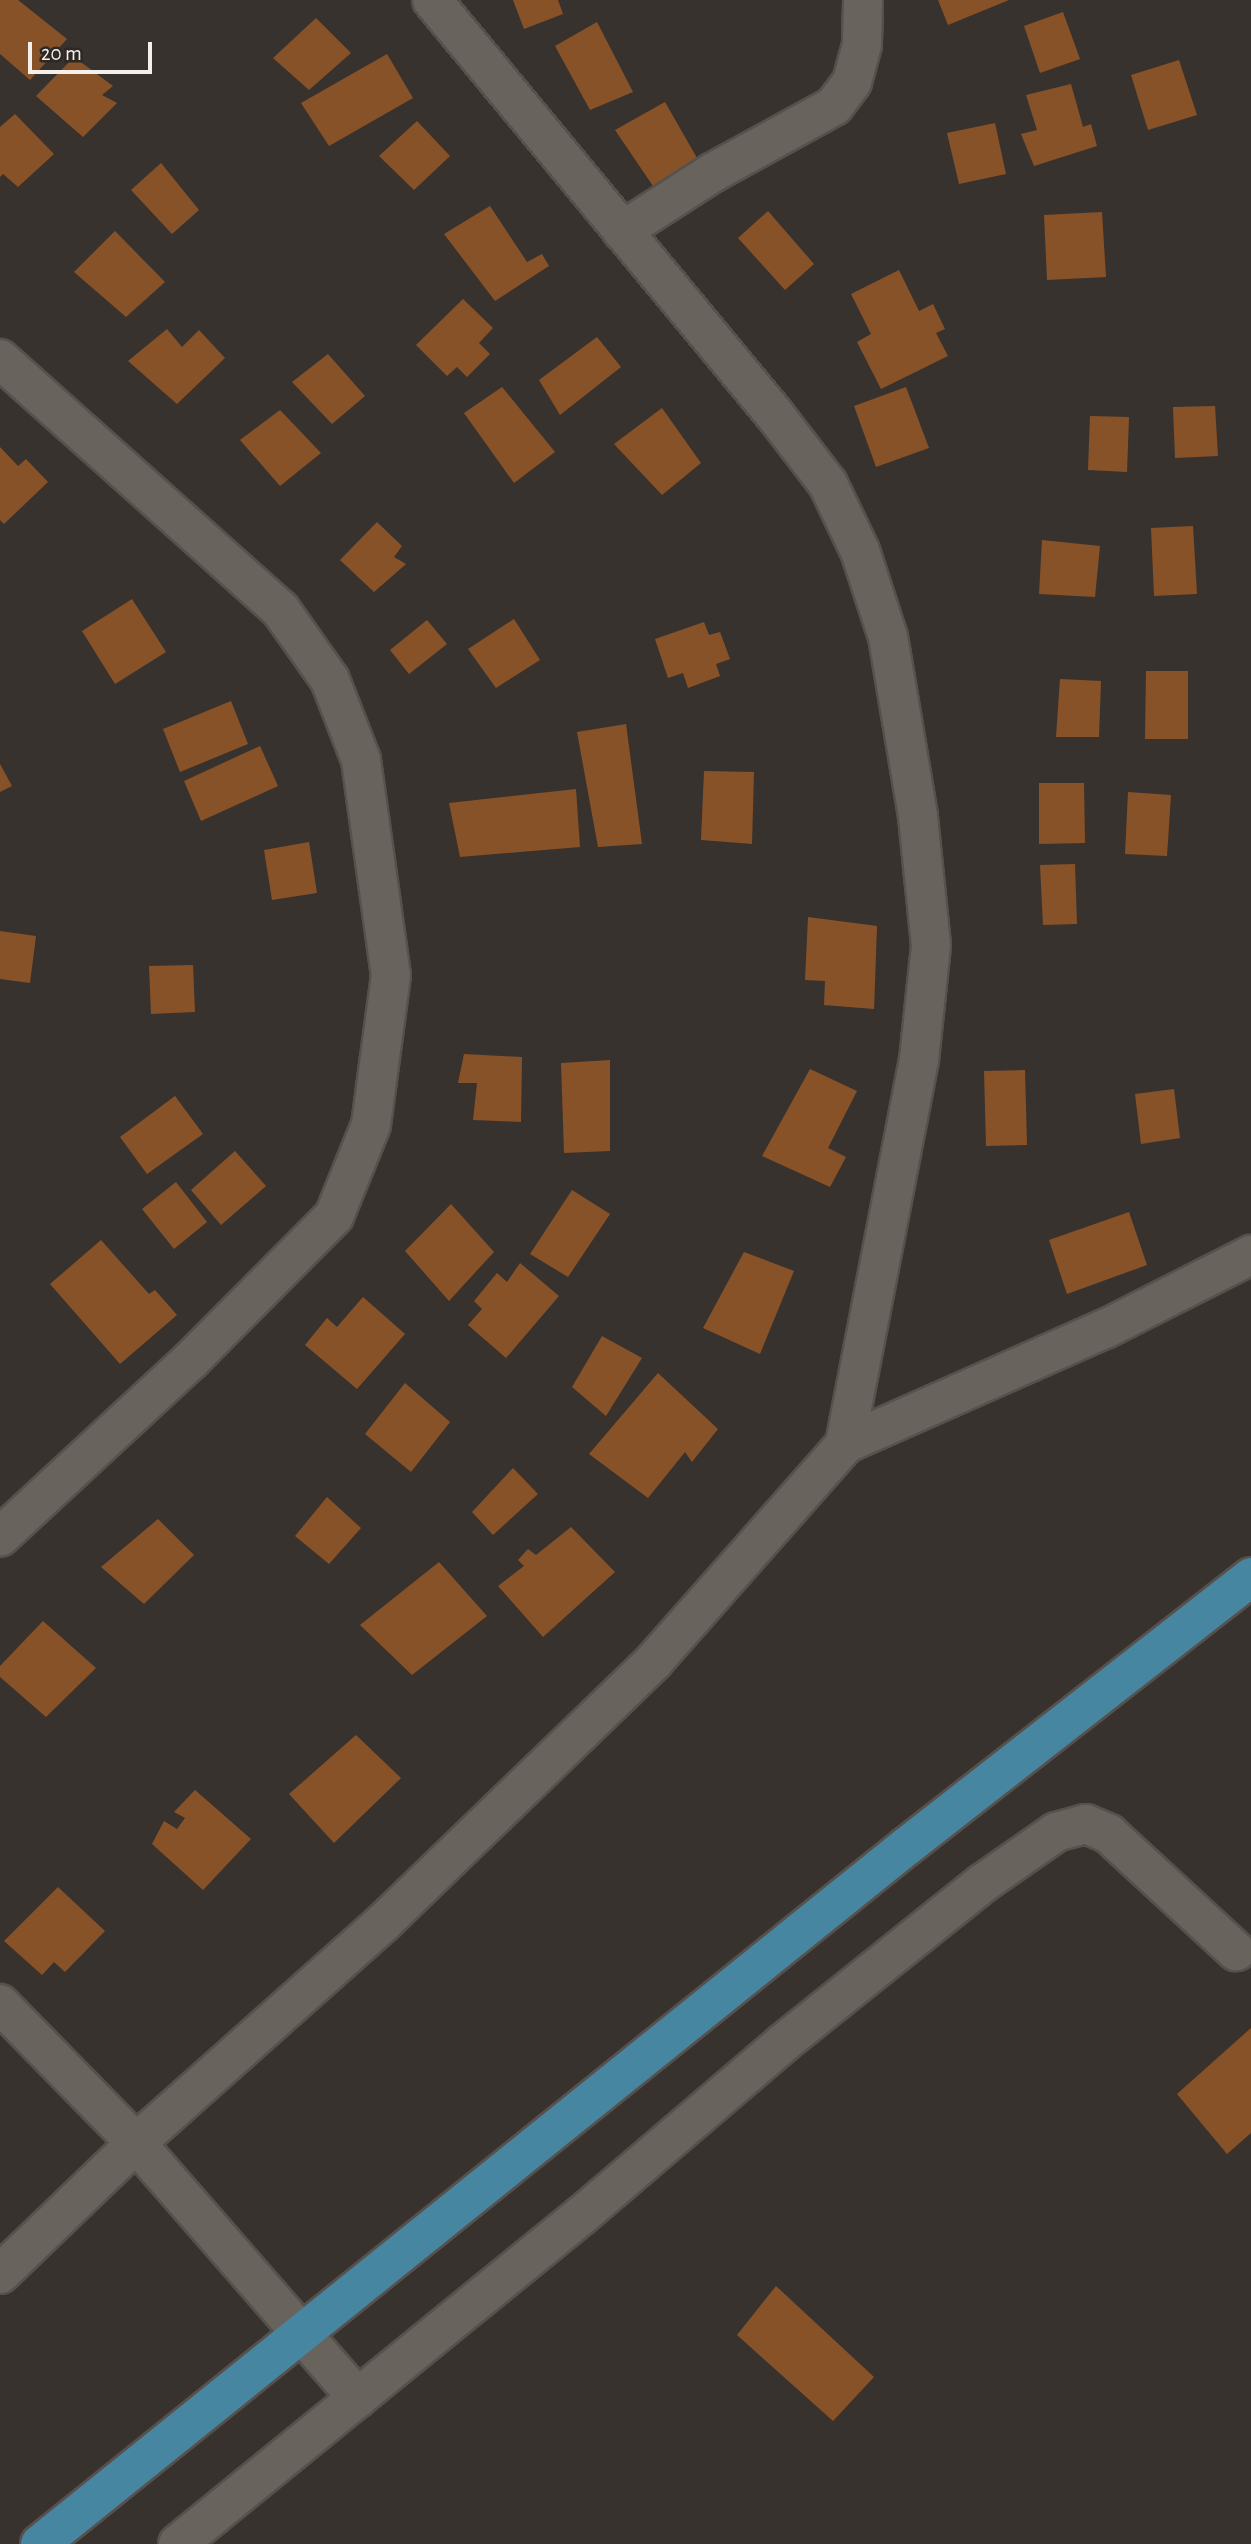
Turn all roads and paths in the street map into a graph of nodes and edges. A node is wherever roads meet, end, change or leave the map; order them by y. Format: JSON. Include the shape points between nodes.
{"nodes":[{"id":1,"x":432,"y":0,"type":"edge"},
{"id":2,"x":863,"y":0,"type":"edge"},
{"id":3,"x":622,"y":231,"type":"junction"},
{"id":4,"x":0,"y":359,"type":"edge"},
{"id":5,"x":1251,"y":1255,"type":"edge"},
{"id":6,"x":845,"y":1444,"type":"junction"},
{"id":7,"x":0,"y":1537,"type":"edge"},
{"id":8,"x":1251,"y":1577,"type":"edge"},
{"id":9,"x":1236,"y":1951,"type":"dead end"},
{"id":10,"x":0,"y":2004,"type":"edge"},
{"id":11,"x":136,"y":2143,"type":"junction"},
{"id":12,"x":0,"y":2274,"type":"edge"},
{"id":13,"x":302,"y":2334,"type":"junction"},
{"id":14,"x":358,"y":2398,"type":"junction"},
{"id":15,"x":40,"y":2544,"type":"edge"},
{"id":16,"x":177,"y":2544,"type":"edge"}],
"edges":[{"from":1,"to":3,"type":"street"},
{"from":2,"to":3,"type":"street","via":[[862,45],[852,82],[834,106],[712,173]]},
{"from":3,"to":6,"type":"street","via":[[828,484],[860,551],[888,637],[902,703],[931,945],[919,1060]]},
{"from":4,"to":7,"type":"street","via":[[280,609],[330,680],[361,760],[391,975],[371,1125],[334,1216],[191,1360]]},
{"from":5,"to":6,"type":"street","via":[[1105,1328]]},
{"from":6,"to":11,"type":"street","via":[[654,1661],[383,1923]]},
{"from":8,"to":13,"type":"main road","via":[[897,1854]]},
{"from":9,"to":14,"type":"street","via":[[1109,1834],[1086,1824],[1056,1832],[983,1883],[793,2036]]},
{"from":10,"to":11,"type":"street"},
{"from":11,"to":12,"type":"street"},
{"from":11,"to":13,"type":"street"},
{"from":13,"to":14,"type":"street"},
{"from":13,"to":15,"type":"main road"},
{"from":14,"to":16,"type":"street"}]}
